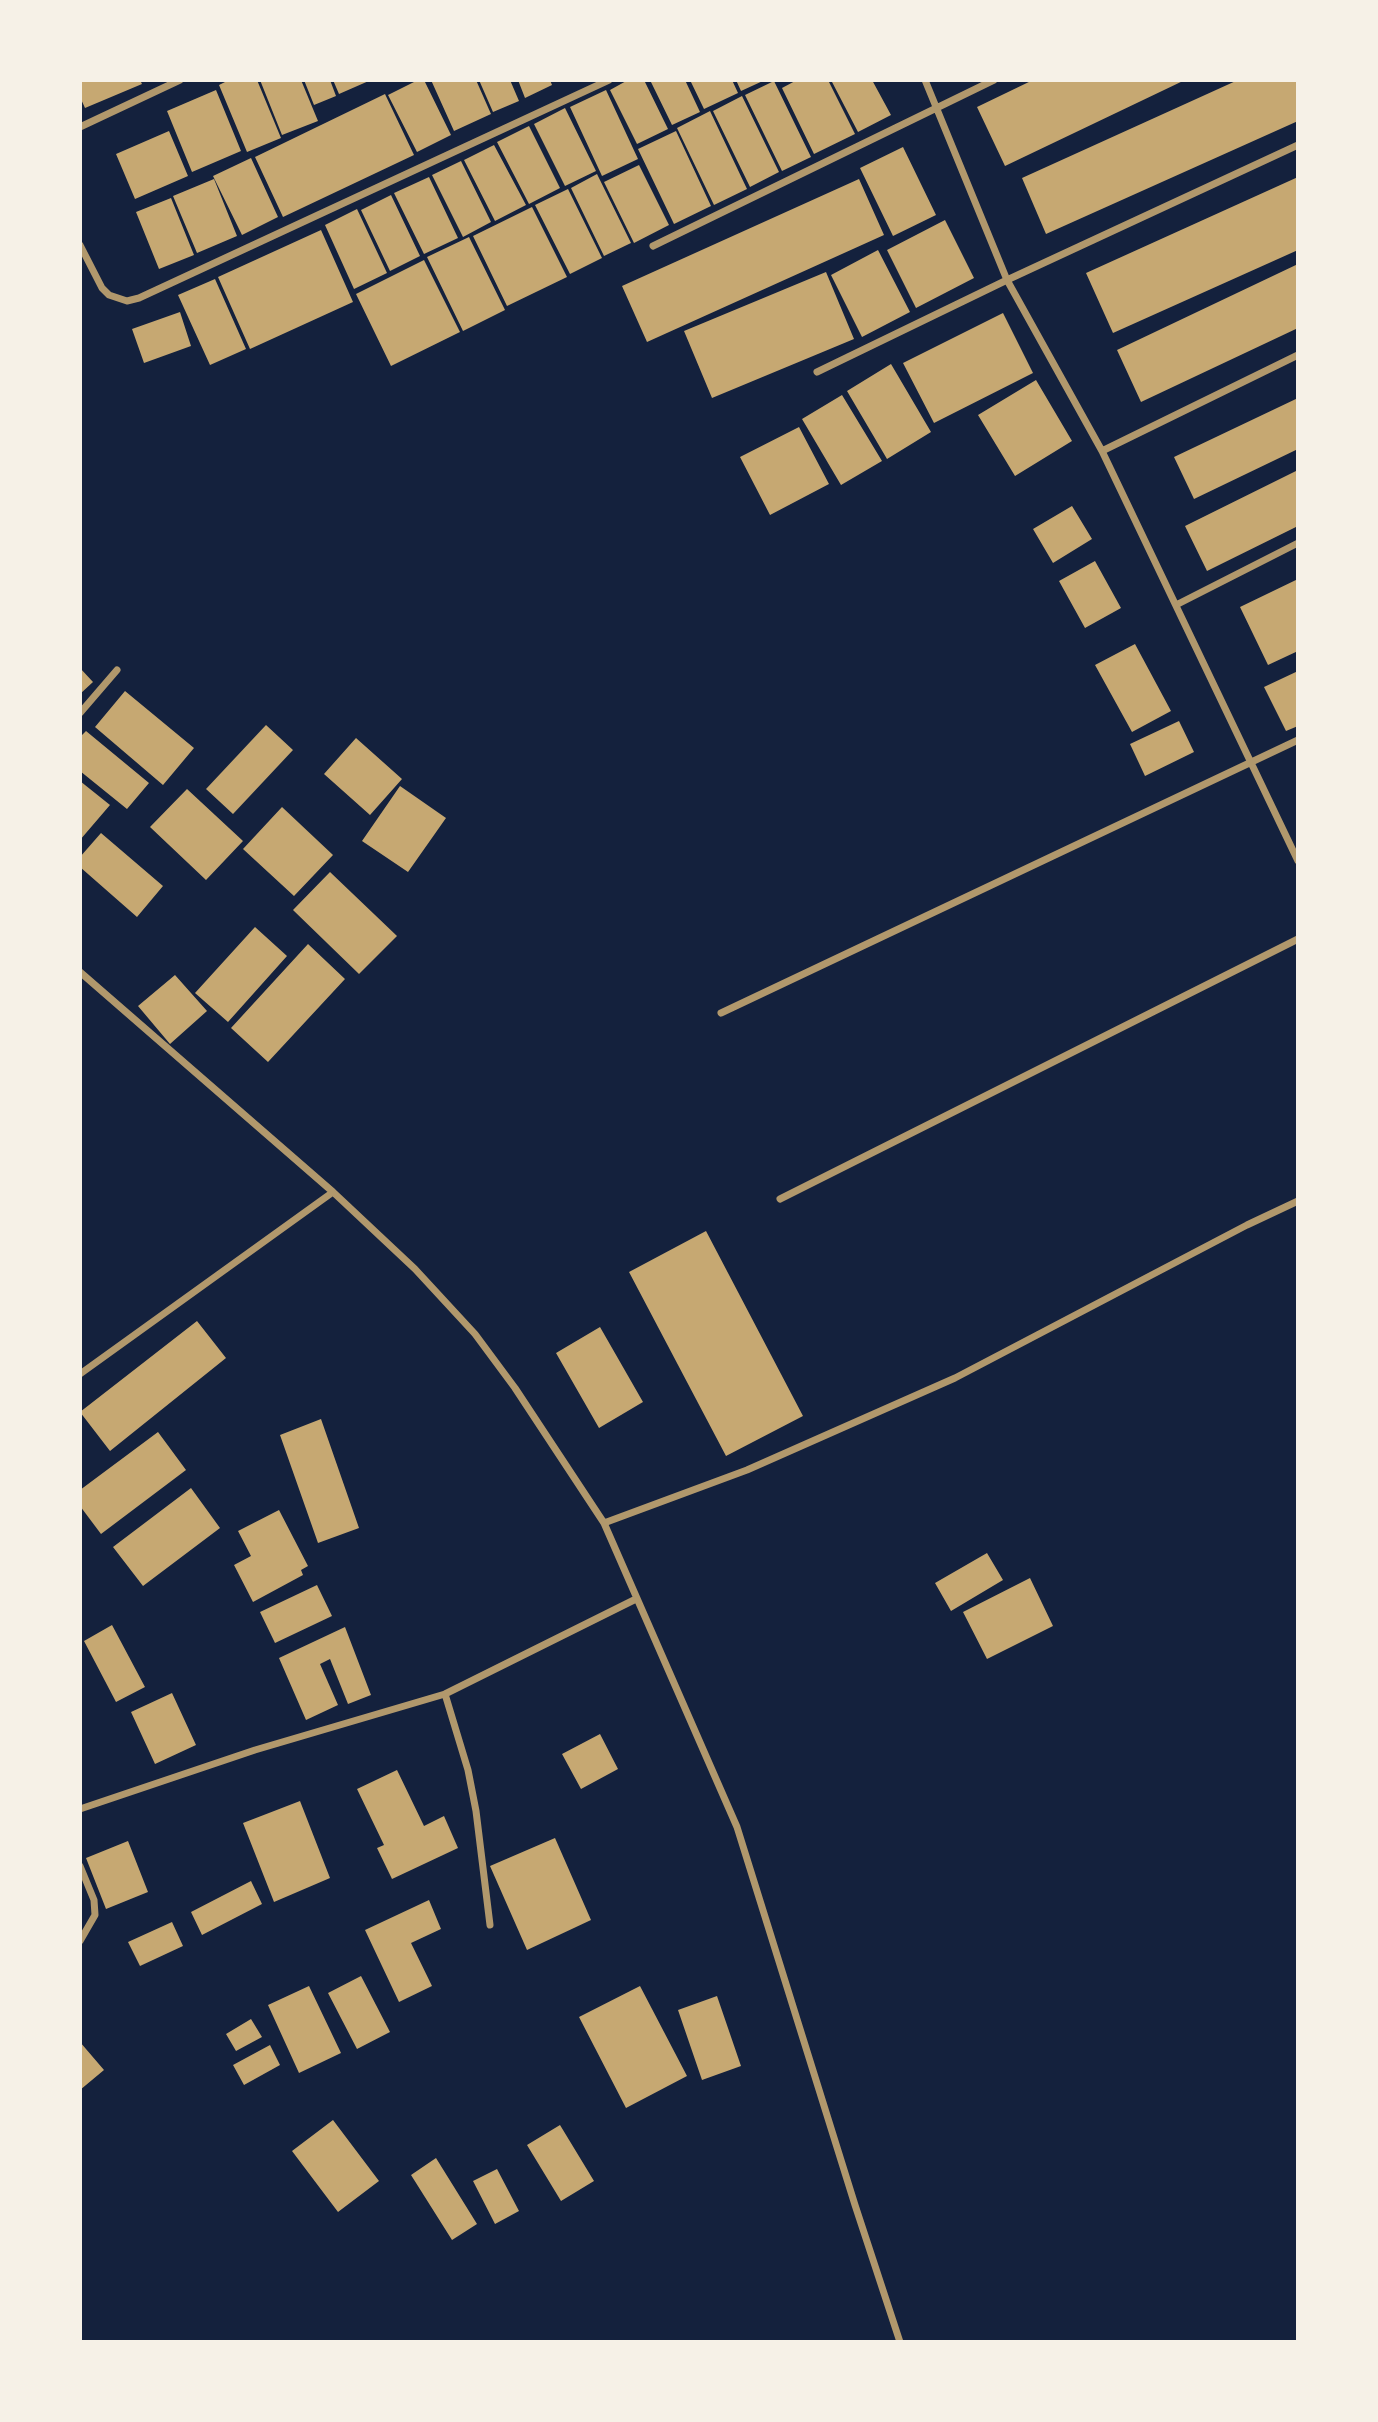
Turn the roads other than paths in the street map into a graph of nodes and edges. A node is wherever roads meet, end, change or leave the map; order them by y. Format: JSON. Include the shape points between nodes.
{"nodes":[{"id":1,"x":180,"y":80,"type":"edge"},
{"id":2,"x":610,"y":80,"type":"edge"},
{"id":3,"x":925,"y":80,"type":"edge"},
{"id":4,"x":994,"y":80,"type":"edge"},
{"id":5,"x":936,"y":107,"type":"junction"},
{"id":6,"x":80,"y":127,"type":"edge"},
{"id":7,"x":1297,"y":145,"type":"edge"},
{"id":8,"x":80,"y":245,"type":"edge"},
{"id":9,"x":653,"y":246,"type":"dead end"},
{"id":10,"x":1007,"y":280,"type":"junction"},
{"id":11,"x":1297,"y":355,"type":"edge"},
{"id":12,"x":817,"y":372,"type":"dead end"},
{"id":13,"x":1102,"y":451,"type":"junction"},
{"id":14,"x":1297,"y":543,"type":"edge"},
{"id":15,"x":1176,"y":605,"type":"junction"},
{"id":16,"x":117,"y":670,"type":"dead end"},
{"id":17,"x":80,"y":713,"type":"edge"},
{"id":18,"x":1297,"y":740,"type":"edge"},
{"id":19,"x":1251,"y":763,"type":"junction"},
{"id":20,"x":1297,"y":861,"type":"edge"},
{"id":21,"x":1297,"y":939,"type":"edge"},
{"id":22,"x":80,"y":972,"type":"edge"},
{"id":23,"x":721,"y":1013,"type":"dead end"},
{"id":24,"x":334,"y":1192,"type":"junction"},
{"id":25,"x":780,"y":1199,"type":"dead end"},
{"id":26,"x":1297,"y":1201,"type":"edge"},
{"id":27,"x":80,"y":1374,"type":"edge"},
{"id":28,"x":604,"y":1523,"type":"junction"},
{"id":29,"x":636,"y":1599,"type":"junction"},
{"id":30,"x":444,"y":1694,"type":"junction"},
{"id":31,"x":80,"y":1809,"type":"edge"},
{"id":32,"x":80,"y":1866,"type":"edge"},
{"id":33,"x":491,"y":1925,"type":"dead end"},
{"id":34,"x":80,"y":1941,"type":"edge"},
{"id":35,"x":900,"y":2342,"type":"edge"}],
"edges":[{"from":1,"to":6,"type":"street"},
{"from":2,"to":8,"type":"street","via":[[139,298],[127,301],[109,295]]},
{"from":3,"to":5,"type":"street"},
{"from":4,"to":5,"type":"street"},
{"from":5,"to":9,"type":"street"},
{"from":5,"to":10,"type":"street"},
{"from":7,"to":10,"type":"street"},
{"from":10,"to":12,"type":"street"},
{"from":10,"to":13,"type":"street"},
{"from":11,"to":13,"type":"street"},
{"from":13,"to":15,"type":"street"},
{"from":14,"to":15,"type":"street"},
{"from":15,"to":19,"type":"street"},
{"from":16,"to":17,"type":"street"},
{"from":18,"to":19,"type":"street"},
{"from":19,"to":20,"type":"street"},
{"from":19,"to":23,"type":"street"},
{"from":21,"to":25,"type":"street"},
{"from":22,"to":24,"type":"street"},
{"from":24,"to":27,"type":"street"},
{"from":24,"to":28,"type":"street","via":[[475,1334]]},
{"from":26,"to":28,"type":"street","via":[[955,1378],[747,1470]]},
{"from":28,"to":29,"type":"street"},
{"from":29,"to":30,"type":"street"},
{"from":29,"to":35,"type":"street","via":[[737,1827]]},
{"from":30,"to":31,"type":"street","via":[[255,1750]]},
{"from":30,"to":33,"type":"street","via":[[468,1770]]},
{"from":32,"to":34,"type":"street","via":[[95,1915]]}]}
